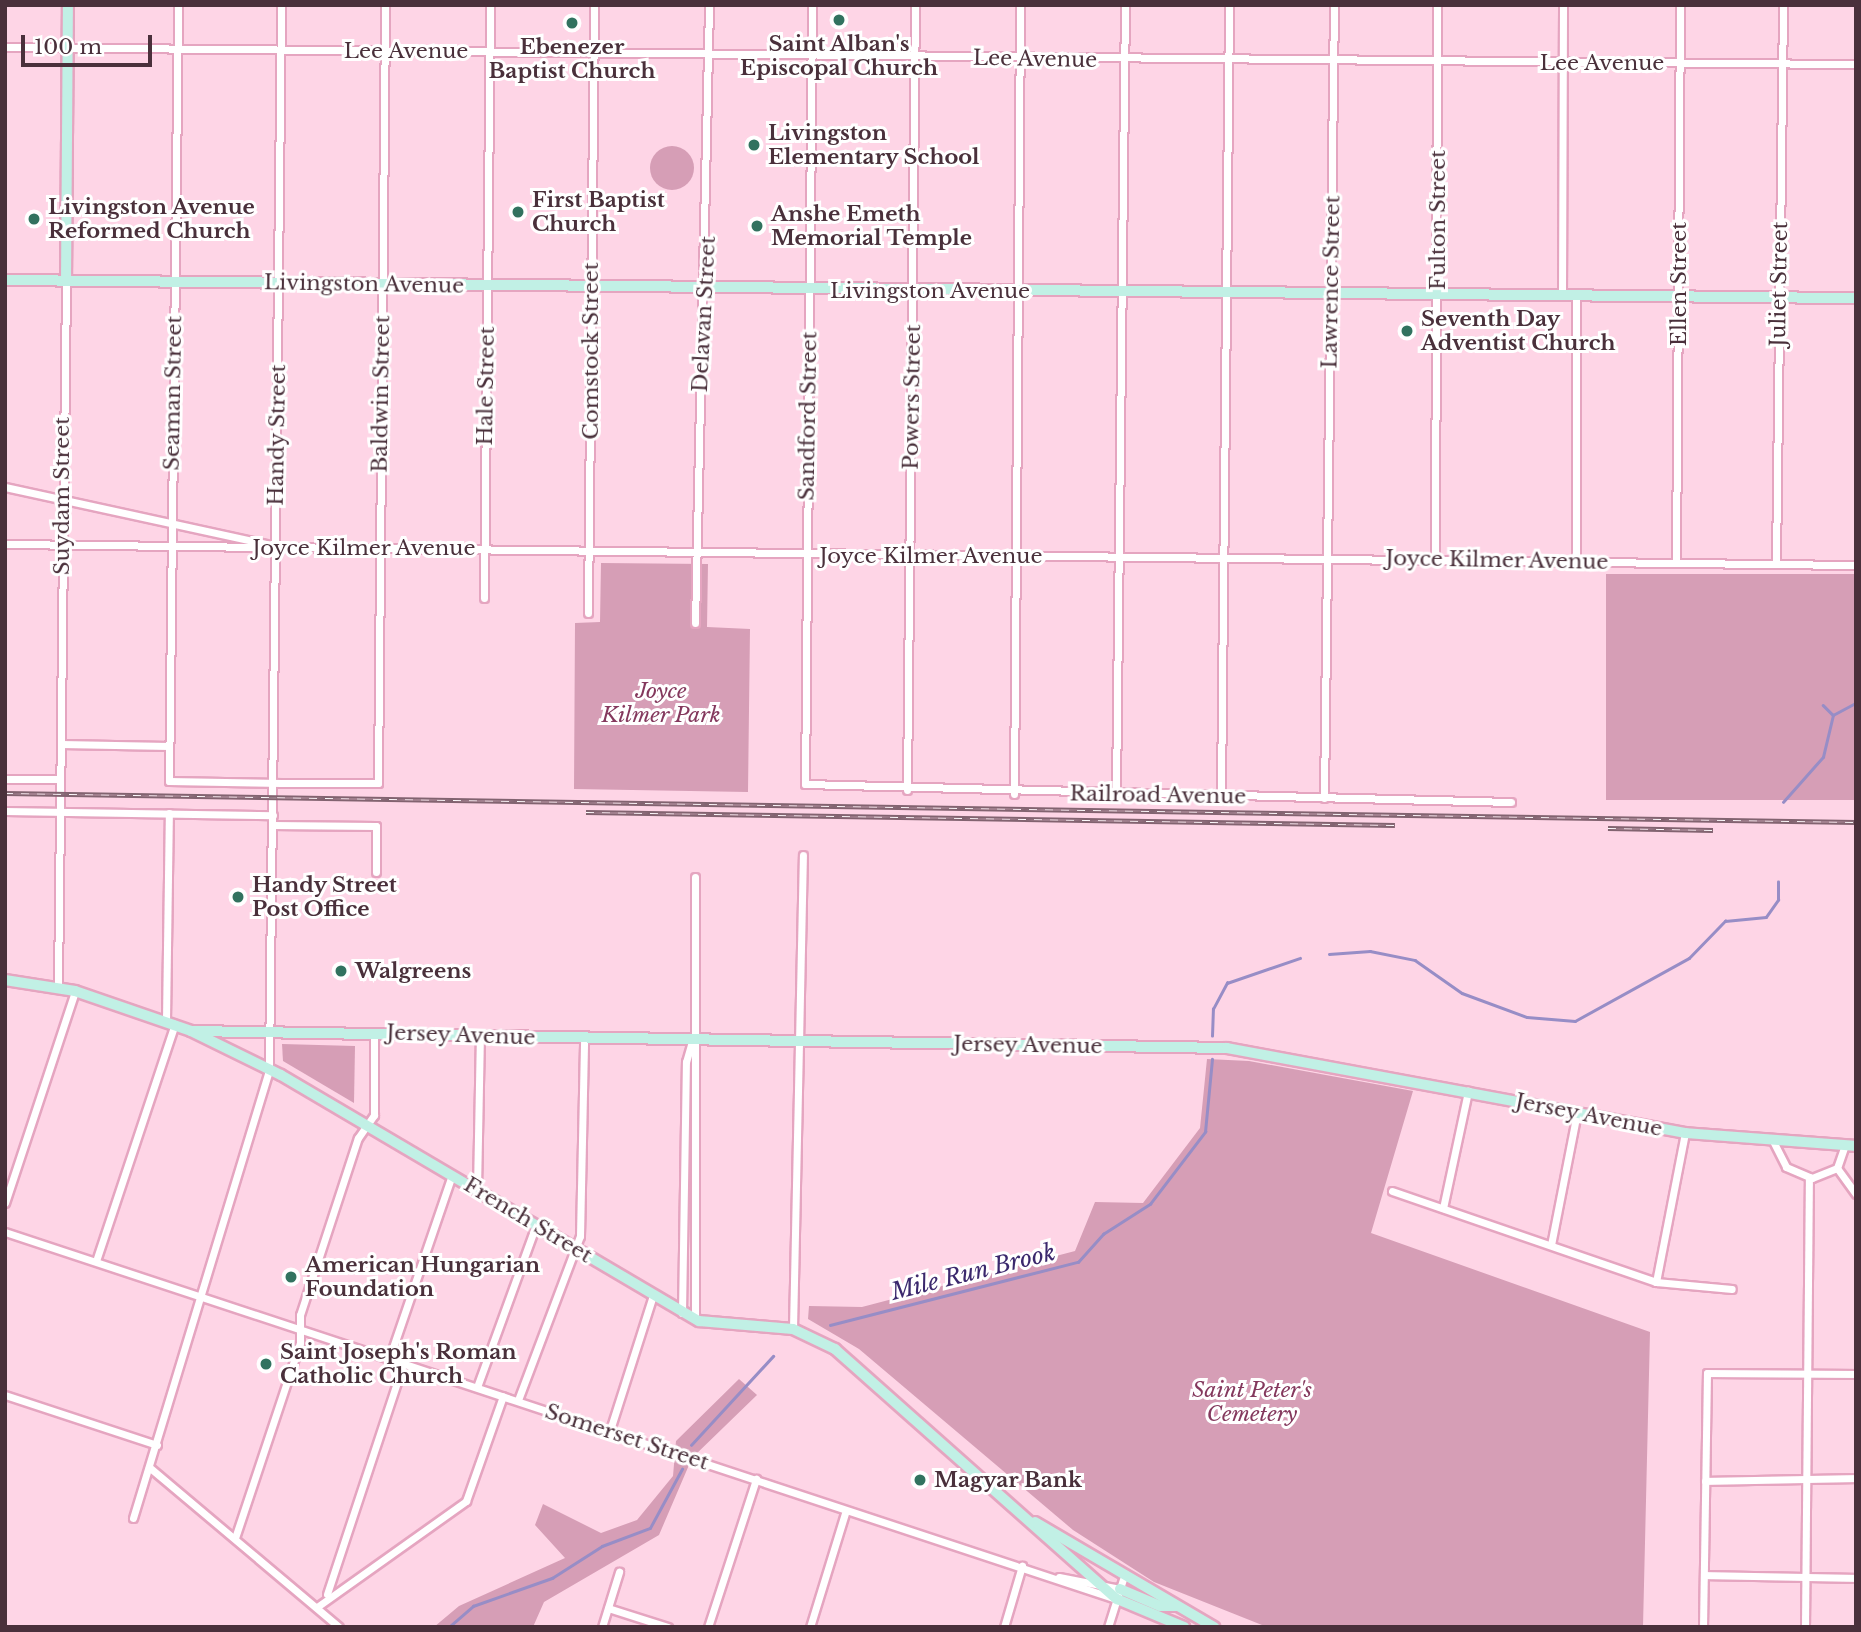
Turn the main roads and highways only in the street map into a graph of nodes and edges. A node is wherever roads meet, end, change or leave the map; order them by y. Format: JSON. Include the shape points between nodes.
{"nodes":[{"id":1,"x":68,"y":5,"type":"edge"},
{"id":2,"x":5,"y":280,"type":"edge"},
{"id":3,"x":66,"y":281,"type":"junction"},
{"id":4,"x":1856,"y":298,"type":"edge"},
{"id":5,"x":5,"y":981,"type":"edge"},
{"id":6,"x":191,"y":1031,"type":"junction"},
{"id":7,"x":1850,"y":1146,"type":"edge"},
{"id":8,"x":1015,"y":1507,"type":"junction"},
{"id":9,"x":1120,"y":1589,"type":"junction"},
{"id":10,"x":1184,"y":1627,"type":"edge"},
{"id":11,"x":1214,"y":1627,"type":"edge"}],
"edges":[{"from":1,"to":3,"type":"main road","name":"Suydam Street"},
{"from":2,"to":3,"type":"main road","name":"Livingston Avenue"},
{"from":3,"to":4,"type":"main road","name":"Livingston Avenue"},
{"from":5,"to":6,"type":"main road","name":"French Street","via":[[75,991]]},
{"from":6,"to":7,"type":"main road","name":"Jersey Avenue","via":[[1247,1050],[1685,1133]]},
{"from":6,"to":8,"type":"main road","name":"French Street","via":[[367,1125],[682,1313],[695,1319],[793,1329],[866,1371]]},
{"from":8,"to":9,"type":"main road","name":"French Street"},
{"from":8,"to":9,"type":"main road","name":"French Street","via":[[1097,1583]]},
{"from":9,"to":10,"type":"main road","name":"Somerset Street"},
{"from":9,"to":11,"type":"main road","name":"Somerset Street","via":[[1180,1606]]}]}
